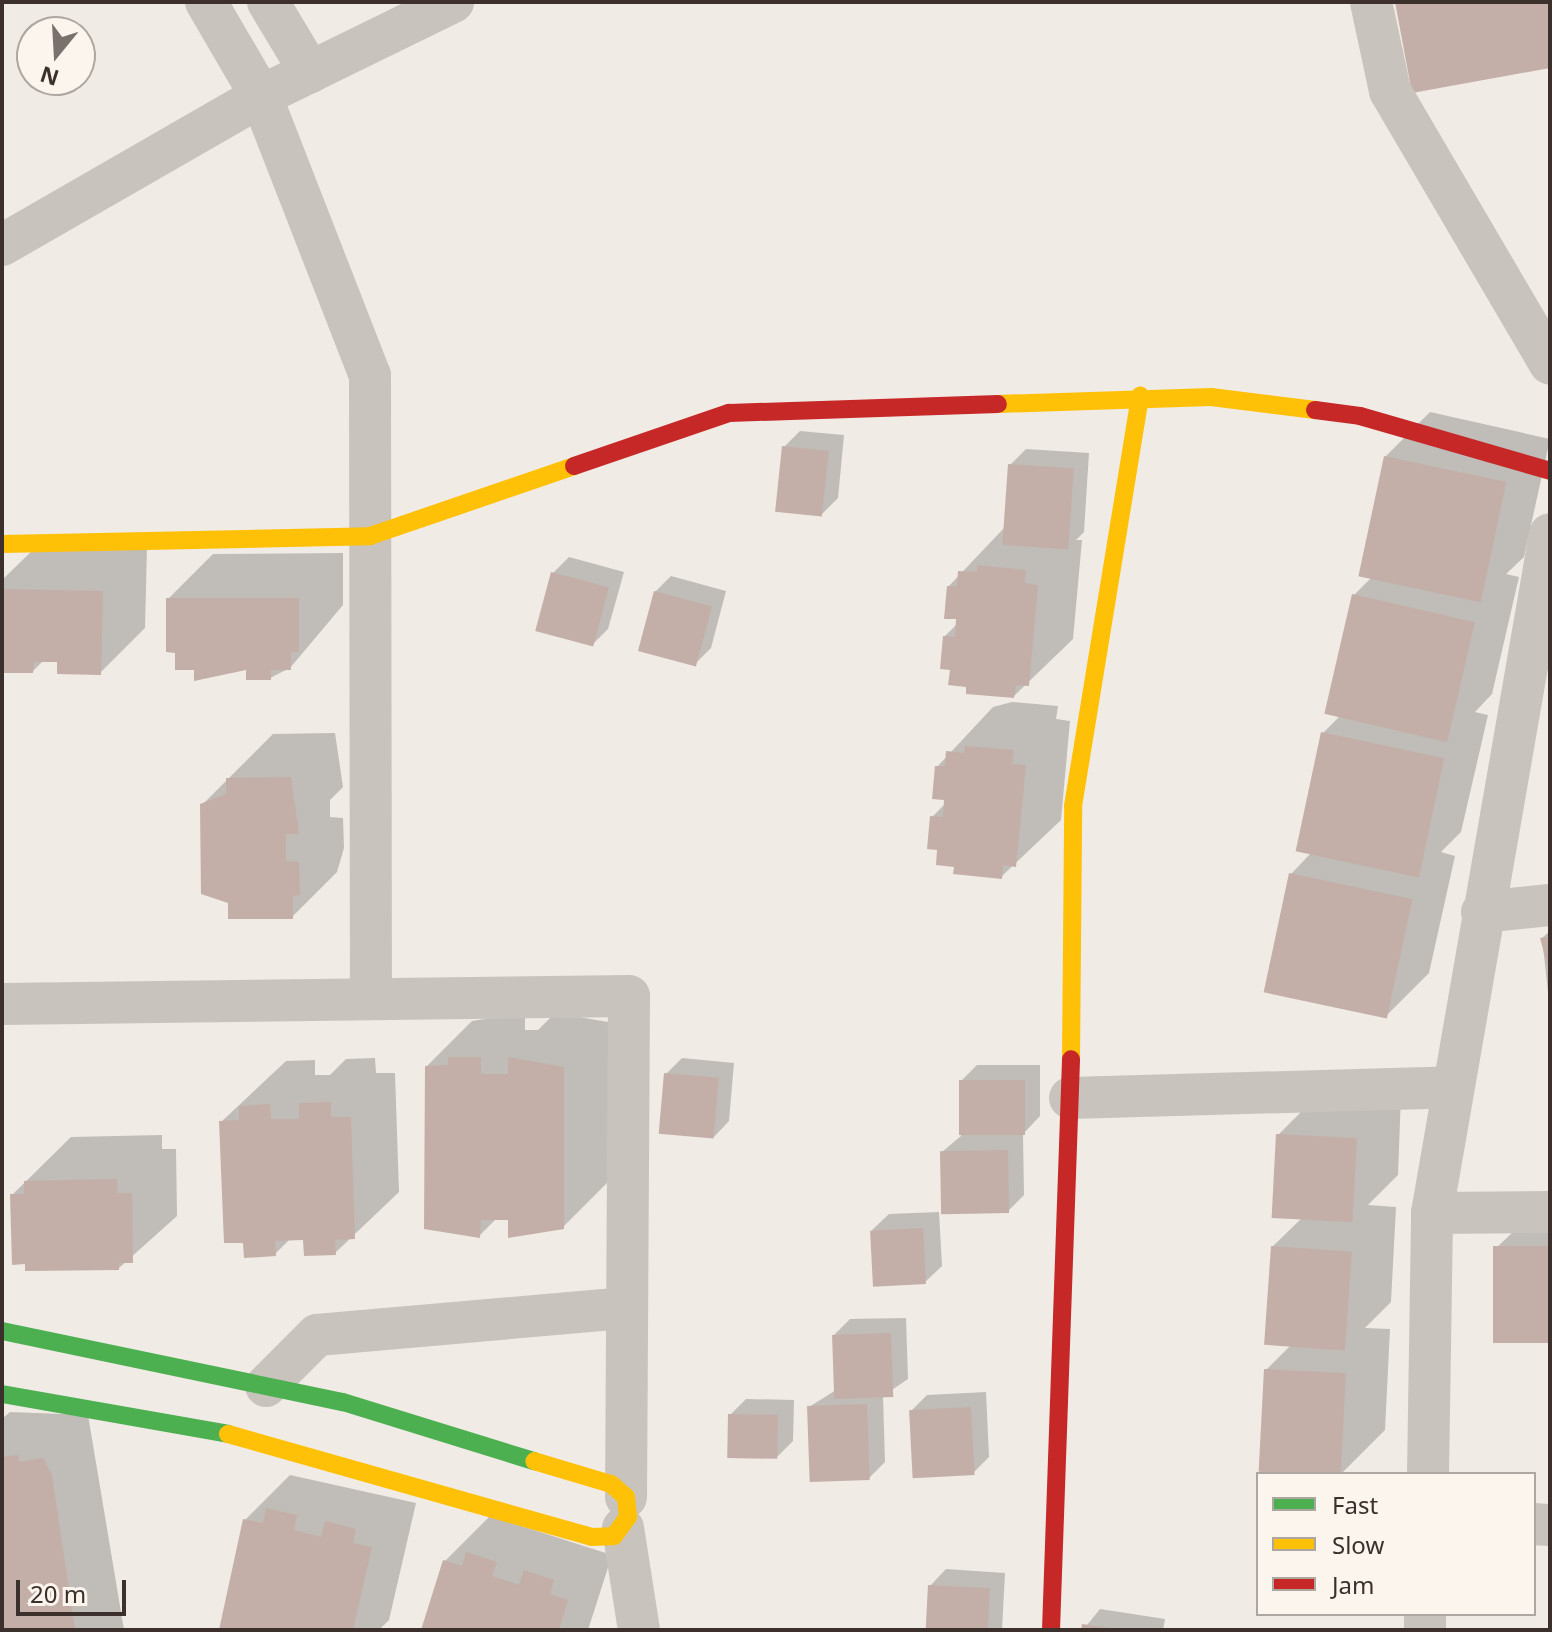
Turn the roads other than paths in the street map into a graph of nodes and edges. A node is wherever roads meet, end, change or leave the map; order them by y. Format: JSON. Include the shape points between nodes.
{"nodes":[{"id":1,"x":206,"y":2,"type":"edge"},
{"id":2,"x":268,"y":2,"type":"edge"},
{"id":3,"x":453,"y":2,"type":"edge"},
{"id":4,"x":1371,"y":2,"type":"edge"},
{"id":5,"x":310,"y":72,"type":"junction"},
{"id":6,"x":261,"y":96,"type":"junction"},
{"id":7,"x":2,"y":245,"type":"edge"},
{"id":8,"x":1550,"y":364,"type":"edge"},
{"id":9,"x":1140,"y":395,"type":"junction"},
{"id":10,"x":1550,"y":471,"type":"edge"},
{"id":11,"x":1550,"y":534,"type":"edge"},
{"id":12,"x":370,"y":536,"type":"junction"},
{"id":13,"x":2,"y":544,"type":"edge"},
{"id":14,"x":1550,"y":905,"type":"edge"},
{"id":15,"x":1482,"y":912,"type":"junction"},
{"id":16,"x":371,"y":998,"type":"junction"},
{"id":17,"x":2,"y":1004,"type":"edge"},
{"id":18,"x":1453,"y":1087,"type":"junction"},
{"id":19,"x":1070,"y":1098,"type":"junction"},
{"id":20,"x":1550,"y":1212,"type":"edge"},
{"id":21,"x":1432,"y":1213,"type":"junction"},
{"id":22,"x":627,"y":1308,"type":"junction"},
{"id":23,"x":2,"y":1331,"type":"edge"},
{"id":24,"x":266,"y":1386,"type":"junction"},
{"id":25,"x":2,"y":1394,"type":"edge"},
{"id":26,"x":1428,"y":1472,"type":"edge"},
{"id":27,"x":625,"y":1512,"type":"junction"},
{"id":28,"x":639,"y":1630,"type":"edge"},
{"id":29,"x":1051,"y":1630,"type":"edge"}],
"edges":[{"from":1,"to":6,"type":"street"},
{"from":2,"to":5,"type":"street"},
{"from":3,"to":5,"type":"street"},
{"from":4,"to":8,"type":"street","via":[[1390,91]]},
{"from":5,"to":6,"type":"street"},
{"from":6,"to":7,"type":"street"},
{"from":6,"to":12,"type":"street","via":[[370,375]]},
{"from":9,"to":10,"type":"street","via":[[1360,416]]},
{"from":9,"to":12,"type":"street","via":[[729,413]]},
{"from":9,"to":19,"type":"street","via":[[1073,806]]},
{"from":11,"to":15,"type":"street"},
{"from":12,"to":13,"type":"street"},
{"from":12,"to":16,"type":"street"},
{"from":14,"to":15,"type":"street"},
{"from":15,"to":18,"type":"street"},
{"from":16,"to":17,"type":"street"},
{"from":16,"to":22,"type":"street","via":[[629,996]]},
{"from":18,"to":19,"type":"street"},
{"from":18,"to":21,"type":"street"},
{"from":19,"to":29,"type":"street"},
{"from":20,"to":21,"type":"street"},
{"from":21,"to":26,"type":"street"},
{"from":22,"to":24,"type":"street","via":[[317,1335]]},
{"from":22,"to":27,"type":"street"},
{"from":23,"to":24,"type":"street"},
{"from":24,"to":27,"type":"street","via":[[597,1479]]},
{"from":25,"to":27,"type":"street","via":[[247,1439],[591,1537]]},
{"from":27,"to":28,"type":"street"}]}
